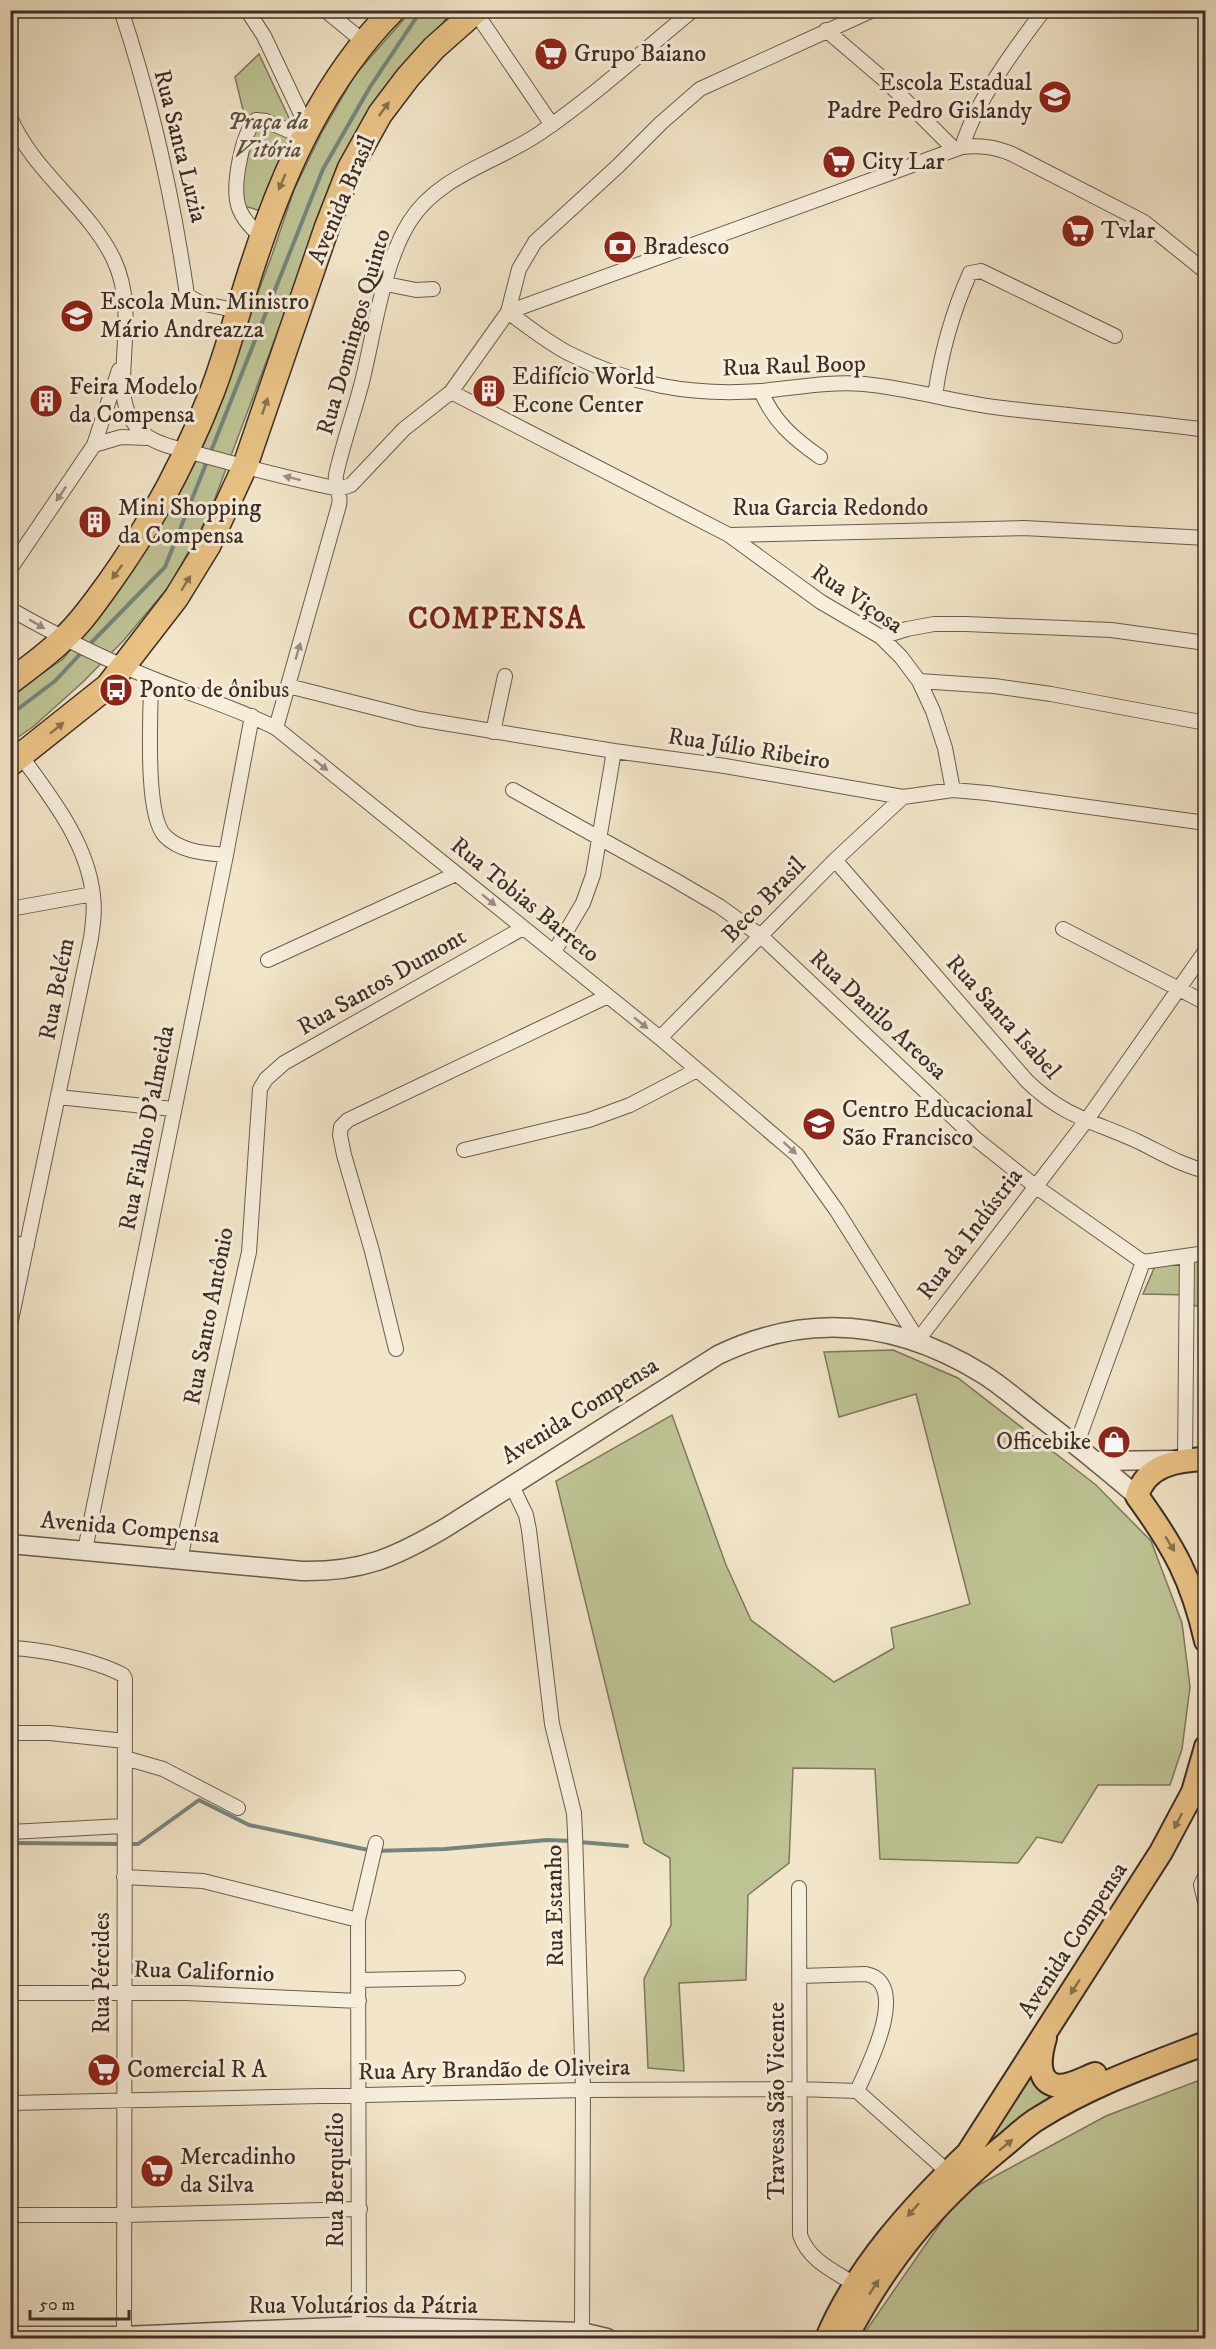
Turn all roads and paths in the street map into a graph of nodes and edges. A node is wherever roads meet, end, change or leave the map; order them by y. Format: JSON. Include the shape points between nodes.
{"nodes":[{"id":1,"x":120,"y":10,"type":"edge"},
{"id":2,"x":247,"y":10,"type":"edge"},
{"id":3,"x":325,"y":10,"type":"edge"},
{"id":4,"x":393,"y":10,"type":"edge"},
{"id":5,"x":693,"y":10,"type":"edge"},
{"id":6,"x":873,"y":10,"type":"edge"},
{"id":7,"x":1044,"y":10,"type":"edge"},
{"id":8,"x":475,"y":11,"type":"edge"},
{"id":9,"x":826,"y":30,"type":"junction"},
{"id":10,"x":364,"y":42,"type":"junction"},
{"id":11,"x":552,"y":125,"type":"junction"},
{"id":12,"x":12,"y":126,"type":"edge"},
{"id":13,"x":306,"y":133,"type":"junction"},
{"id":14,"x":958,"y":148,"type":"junction"},
{"id":15,"x":262,"y":238,"type":"junction"},
{"id":16,"x":1204,"y":269,"type":"edge"},
{"id":17,"x":386,"y":284,"type":"junction"},
{"id":18,"x":433,"y":289,"type":"dead end"},
{"id":19,"x":239,"y":311,"type":"junction"},
{"id":20,"x":508,"y":312,"type":"junction"},
{"id":21,"x":1115,"y":336,"type":"dead end"},
{"id":22,"x":123,"y":357,"type":"junction"},
{"id":23,"x":761,"y":391,"type":"junction"},
{"id":24,"x":451,"y":392,"type":"junction"},
{"id":25,"x":935,"y":396,"type":"junction"},
{"id":26,"x":1206,"y":430,"type":"edge"},
{"id":27,"x":148,"y":438,"type":"junction"},
{"id":28,"x":94,"y":445,"type":"junction"},
{"id":29,"x":193,"y":452,"type":"junction"},
{"id":30,"x":820,"y":457,"type":"dead end"},
{"id":31,"x":234,"y":464,"type":"junction"},
{"id":32,"x":339,"y":489,"type":"junction"},
{"id":33,"x":729,"y":535,"type":"junction"},
{"id":34,"x":1206,"y":537,"type":"edge"},
{"id":35,"x":10,"y":569,"type":"edge"},
{"id":36,"x":10,"y":609,"type":"edge"},
{"id":37,"x":881,"y":637,"type":"junction"},
{"id":38,"x":69,"y":642,"type":"junction"},
{"id":39,"x":1206,"y":643,"type":"edge"},
{"id":40,"x":115,"y":663,"type":"junction"},
{"id":41,"x":505,"y":676,"type":"dead end"},
{"id":42,"x":151,"y":678,"type":"junction"},
{"id":43,"x":919,"y":681,"type":"junction"},
{"id":44,"x":10,"y":682,"type":"edge"},
{"id":45,"x":288,"y":686,"type":"junction"},
{"id":46,"x":252,"y":716,"type":"junction"},
{"id":47,"x":1206,"y":723,"type":"edge"},
{"id":48,"x":276,"y":728,"type":"junction"},
{"id":49,"x":494,"y":732,"type":"junction"},
{"id":50,"x":614,"y":751,"type":"junction"},
{"id":51,"x":16,"y":760,"type":"edge"},
{"id":52,"x":513,"y":790,"type":"dead end"},
{"id":53,"x":953,"y":790,"type":"junction"},
{"id":54,"x":903,"y":797,"type":"junction"},
{"id":55,"x":1206,"y":823,"type":"edge"},
{"id":56,"x":599,"y":840,"type":"junction"},
{"id":57,"x":226,"y":855,"type":"junction"},
{"id":58,"x":835,"y":860,"type":"junction"},
{"id":59,"x":456,"y":874,"type":"junction"},
{"id":60,"x":93,"y":894,"type":"junction"},
{"id":61,"x":10,"y":909,"type":"edge"},
{"id":62,"x":523,"y":927,"type":"junction"},
{"id":63,"x":1063,"y":929,"type":"dead end"},
{"id":64,"x":761,"y":936,"type":"junction"},
{"id":65,"x":1206,"y":950,"type":"edge"},
{"id":66,"x":554,"y":952,"type":"junction"},
{"id":67,"x":268,"y":960,"type":"dead end"},
{"id":68,"x":1177,"y":990,"type":"junction"},
{"id":69,"x":608,"y":996,"type":"junction"},
{"id":70,"x":1206,"y":1003,"type":"edge"},
{"id":71,"x":660,"y":1038,"type":"junction"},
{"id":72,"x":697,"y":1070,"type":"junction"},
{"id":73,"x":266,"y":1079,"type":"joint"},
{"id":74,"x":58,"y":1097,"type":"junction"},
{"id":75,"x":173,"y":1109,"type":"junction"},
{"id":76,"x":1086,"y":1121,"type":"junction"},
{"id":77,"x":464,"y":1150,"type":"dead end"},
{"id":78,"x":1206,"y":1171,"type":"edge"},
{"id":79,"x":1035,"y":1186,"type":"junction"},
{"id":80,"x":10,"y":1242,"type":"edge"},
{"id":81,"x":27,"y":1246,"type":"junction"},
{"id":82,"x":1206,"y":1253,"type":"edge"},
{"id":83,"x":1186,"y":1256,"type":"junction"},
{"id":84,"x":1143,"y":1262,"type":"junction"},
{"id":85,"x":10,"y":1325,"type":"edge"},
{"id":86,"x":918,"y":1340,"type":"junction"},
{"id":87,"x":396,"y":1349,"type":"dead end"},
{"id":88,"x":1076,"y":1446,"type":"junction"},
{"id":89,"x":1196,"y":1459,"type":"edge"},
{"id":90,"x":1096,"y":1461,"type":"junction"},
{"id":91,"x":512,"y":1486,"type":"junction"},
{"id":92,"x":1137,"y":1496,"type":"junction"},
{"id":93,"x":10,"y":1544,"type":"edge"},
{"id":94,"x":85,"y":1550,"type":"junction"},
{"id":95,"x":180,"y":1559,"type":"junction"},
{"id":96,"x":1206,"y":1641,"type":"edge"},
{"id":97,"x":10,"y":1648,"type":"edge"},
{"id":98,"x":10,"y":1732,"type":"edge"},
{"id":99,"x":125,"y":1741,"type":"junction"},
{"id":100,"x":1206,"y":1747,"type":"edge"},
{"id":101,"x":125,"y":1758,"type":"junction"},
{"id":102,"x":238,"y":1808,"type":"dead end"},
{"id":103,"x":124,"y":1826,"type":"junction"},
{"id":104,"x":10,"y":1832,"type":"edge"},
{"id":105,"x":376,"y":1843,"type":"dead end"},
{"id":106,"x":1205,"y":1875,"type":"edge"},
{"id":107,"x":124,"y":1877,"type":"junction"},
{"id":108,"x":799,"y":1888,"type":"dead end"},
{"id":109,"x":1206,"y":1906,"type":"edge"},
{"id":110,"x":358,"y":1920,"type":"junction"},
{"id":111,"x":799,"y":1976,"type":"junction"},
{"id":112,"x":458,"y":1978,"type":"dead end"},
{"id":113,"x":358,"y":1980,"type":"junction"},
{"id":114,"x":124,"y":1992,"type":"junction"},
{"id":115,"x":10,"y":1993,"type":"edge"},
{"id":116,"x":359,"y":2001,"type":"junction"},
{"id":117,"x":1047,"y":2031,"type":"junction"},
{"id":118,"x":1206,"y":2034,"type":"edge"},
{"id":119,"x":1206,"y":2043,"type":"edge"},
{"id":120,"x":798,"y":2089,"type":"junction"},
{"id":121,"x":583,"y":2090,"type":"junction"},
{"id":122,"x":857,"y":2091,"type":"junction"},
{"id":123,"x":359,"y":2096,"type":"junction"},
{"id":124,"x":124,"y":2100,"type":"junction"},
{"id":125,"x":10,"y":2103,"type":"edge"},
{"id":126,"x":948,"y":2172,"type":"junction"},
{"id":127,"x":360,"y":2209,"type":"junction"},
{"id":128,"x":10,"y":2215,"type":"edge"},
{"id":129,"x":124,"y":2216,"type":"junction"},
{"id":130,"x":856,"y":2285,"type":"junction"},
{"id":131,"x":359,"y":2332,"type":"edge"},
{"id":132,"x":582,"y":2332,"type":"junction"},
{"id":133,"x":10,"y":2336,"type":"edge"},
{"id":134,"x":124,"y":2337,"type":"edge"},
{"id":135,"x":607,"y":2338,"type":"edge"},
{"id":136,"x":827,"y":2338,"type":"edge"},
{"id":137,"x":846,"y":2338,"type":"edge"}],
"edges":[{"from":1,"to":19,"type":"street","name":"Rua Santa Luzia","via":[[164,160],[187,295],[200,303]]},
{"from":2,"to":13,"type":"street","via":[[264,36]]},
{"from":3,"to":10,"type":"street"},
{"from":4,"to":10,"type":"highway"},
{"from":5,"to":11,"type":"street","name":"Rua Domingos Quinto"},
{"from":6,"to":9,"type":"street"},
{"from":7,"to":14,"type":"street","via":[[1020,41]]},
{"from":8,"to":11,"type":"street"},
{"from":31,"to":8,"type":"highway","name":"Avenida Brasil","one_way":true,"via":[[350,168],[380,114],[408,77]]},
{"from":9,"to":14,"type":"street"},
{"from":9,"to":20,"type":"street","via":[[700,89],[661,123],[535,242],[519,269]]},
{"from":10,"to":13,"type":"highway"},
{"from":11,"to":17,"type":"street","name":"Rua Domingos Quinto","via":[[457,178],[424,203],[400,239]]},
{"from":12,"to":22,"type":"street","via":[[112,257],[120,274],[126,306]]},
{"from":13,"to":15,"type":"highway","one_way":true},
{"from":13,"to":15,"type":"street","via":[[266,120],[252,123],[242,149],[237,201],[246,224]]},
{"from":14,"to":16,"type":"street","via":[[988,147],[1012,154],[1144,222]]},
{"from":14,"to":20,"type":"street"},
{"from":15,"to":19,"type":"highway"},
{"from":17,"to":18,"type":"street"},
{"from":17,"to":32,"type":"street","name":"Rua Domingos Quinto","via":[[335,478]]},
{"from":19,"to":29,"type":"highway"},
{"from":20,"to":23,"type":"street","name":"Rua Raul Boop","via":[[566,352],[648,384],[715,392]]},
{"from":20,"to":24,"type":"street"},
{"from":21,"to":25,"type":"street","via":[[974,271],[956,306]]},
{"from":22,"to":27,"type":"street","via":[[126,410]]},
{"from":22,"to":28,"type":"street"},
{"from":23,"to":25,"type":"street","name":"Rua Raul Boop","via":[[861,384]]},
{"from":23,"to":30,"type":"street","via":[[779,424]]},
{"from":24,"to":32,"type":"street","via":[[404,429],[351,485]]},
{"from":24,"to":33,"type":"street","name":"Rua Garcia Redondo"},
{"from":25,"to":26,"type":"street","name":"Rua Raul Boop","via":[[997,407]]},
{"from":27,"to":28,"type":"street","via":[[121,437]]},
{"from":27,"to":29,"type":"street"},
{"from":28,"to":35,"type":"street","one_way":true},
{"from":29,"to":31,"type":"street"},
{"from":29,"to":38,"type":"highway","one_way":true,"via":[[134,548]]},
{"from":32,"to":31,"type":"street","one_way":true},
{"from":40,"to":31,"type":"highway","name":"Avenida Brasil","one_way":true,"via":[[177,598],[208,546]]},
{"from":45,"to":32,"type":"street","name":"Rua Domingos Quinto","one_way":true,"via":[[339,505]]},
{"from":33,"to":34,"type":"street","name":"Rua Garcia Redondo","via":[[1024,528]]},
{"from":33,"to":37,"type":"street","name":"Rua Viçosa","via":[[821,602]]},
{"from":36,"to":38,"type":"street","name":"Rua Tobias Barreto","one_way":true},
{"from":37,"to":39,"type":"street","via":[[934,624],[978,624],[1111,630]]},
{"from":37,"to":43,"type":"street","name":"Rua Viçosa"},
{"from":38,"to":40,"type":"street","name":"Rua Tobias Barreto"},
{"from":38,"to":44,"type":"highway"},
{"from":40,"to":42,"type":"street","name":"Rua Tobias Barreto"},
{"from":51,"to":40,"type":"highway","name":"Avenida Brasil","one_way":true,"via":[[108,686]]},
{"from":41,"to":49,"type":"street"},
{"from":42,"to":46,"type":"street","name":"Rua Tobias Barreto"},
{"from":42,"to":57,"type":"street","via":[[152,801],[158,826],[176,845]]},
{"from":43,"to":47,"type":"street","via":[[1051,693]]},
{"from":43,"to":53,"type":"street","name":"Rua Viçosa","via":[[945,748]]},
{"from":45,"to":48,"type":"street","name":"Rua Domingos Quinto"},
{"from":45,"to":49,"type":"street","name":"Rua Júlio Ribeiro","via":[[408,716]]},
{"from":46,"to":48,"type":"street","name":"Rua Tobias Barreto"},
{"from":46,"to":57,"type":"street","name":"Rua Fialho D'almeida"},
{"from":48,"to":59,"type":"street","name":"Rua Tobias Barreto","one_way":true},
{"from":49,"to":50,"type":"street","name":"Rua Júlio Ribeiro"},
{"from":50,"to":54,"type":"street","name":"Rua Júlio Ribeiro"},
{"from":50,"to":56,"type":"street"},
{"from":51,"to":60,"type":"street","name":"Rua Belém","via":[[50,796],[69,829],[85,861]]},
{"from":52,"to":56,"type":"street","name":"Rua Danilo Areosa"},
{"from":53,"to":54,"type":"street","name":"Rua Júlio Ribeiro"},
{"from":53,"to":55,"type":"street","name":"Rua Júlio Ribeiro"},
{"from":54,"to":58,"type":"street","name":"Beco Brasil"},
{"from":56,"to":64,"type":"street","name":"Rua Danilo Areosa","via":[[719,906]]},
{"from":56,"to":66,"type":"street","via":[[583,903]]},
{"from":57,"to":75,"type":"street","name":"Rua Fialho D'almeida"},
{"from":58,"to":64,"type":"street","name":"Beco Brasil"},
{"from":58,"to":76,"type":"street","name":"Rua Santa Isabel","via":[[1027,1082],[1061,1109]]},
{"from":59,"to":62,"type":"street","name":"Rua Tobias Barreto","one_way":true},
{"from":59,"to":67,"type":"street"},
{"from":60,"to":61,"type":"street"},
{"from":60,"to":74,"type":"street","name":"Rua Belém","via":[[91,938]]},
{"from":62,"to":66,"type":"street","name":"Rua Tobias Barreto"},
{"from":62,"to":73,"type":"street","name":"Rua Santos Dumont","via":[[284,1064]]},
{"from":63,"to":68,"type":"street"},
{"from":64,"to":71,"type":"street","name":"Beco Brasil"},
{"from":64,"to":79,"type":"street","name":"Rua Danilo Areosa","via":[[976,1139]]},
{"from":65,"to":68,"type":"street","name":"Rua da Indústria"},
{"from":66,"to":69,"type":"street","name":"Rua Tobias Barreto"},
{"from":68,"to":70,"type":"street"},
{"from":68,"to":76,"type":"street","name":"Rua da Indústria"},
{"from":69,"to":71,"type":"street","name":"Rua Tobias Barreto","one_way":true},
{"from":69,"to":87,"type":"street","via":[[340,1127]]},
{"from":71,"to":72,"type":"street","name":"Rua Tobias Barreto"},
{"from":72,"to":77,"type":"street","via":[[630,1105],[589,1120]]},
{"from":72,"to":86,"type":"street","name":"Rua Tobias Barreto","one_way":true,"via":[[806,1165]]},
{"from":73,"to":95,"type":"street","name":"Rua Santo Antônio","via":[[261,1089],[249,1252]]},
{"from":74,"to":75,"type":"street"},
{"from":74,"to":81,"type":"street","name":"Rua Belém"},
{"from":75,"to":94,"type":"street","name":"Rua Fialho D'almeida"},
{"from":76,"to":78,"type":"street","name":"Rua Santa Isabel","via":[[1137,1141],[1171,1160]]},
{"from":76,"to":79,"type":"street","name":"Rua da Indústria"},
{"from":79,"to":84,"type":"street","name":"Rua Danilo Areosa"},
{"from":79,"to":86,"type":"street","name":"Rua da Indústria"},
{"from":80,"to":81,"type":"street"},
{"from":81,"to":85,"type":"street","name":"Rua Belém"},
{"from":82,"to":83,"type":"street"},
{"from":83,"to":84,"type":"street"},
{"from":83,"to":89,"type":"street"},
{"from":84,"to":88,"type":"street"},
{"from":86,"to":88,"type":"street","name":"Avenida Compensa","via":[[985,1375]]},
{"from":86,"to":91,"type":"street","name":"Avenida Compensa","via":[[872,1330],[819,1328],[794,1330],[740,1344]]},
{"from":88,"to":90,"type":"street","name":"Avenida Compensa"},
{"from":89,"to":90,"type":"street"},
{"from":89,"to":92,"type":"main road","via":[[1151,1472],[1140,1483]]},
{"from":90,"to":92,"type":"street","name":"Avenida Compensa"},
{"from":91,"to":95,"type":"street","name":"Avenida Compensa","via":[[410,1549],[356,1568],[302,1571]]},
{"from":91,"to":121,"type":"street","name":"Rua Estanho","via":[[529,1530],[552,1724],[574,1813]]},
{"from":92,"to":96,"type":"main road","name":"Avenida Compensa","one_way":true,"via":[[1186,1574]]},
{"from":93,"to":94,"type":"street","name":"Avenida Compensa"},
{"from":94,"to":95,"type":"street","name":"Avenida Compensa"},
{"from":97,"to":99,"type":"street","name":"Rua Pércides","via":[[103,1666],[123,1675]]},
{"from":98,"to":99,"type":"street","via":[[50,1732]]},
{"from":99,"to":101,"type":"street","name":"Rua Pércides"},
{"from":100,"to":117,"type":"main road","name":"Avenida Compensa","one_way":true,"via":[[1193,1792],[1161,1852]]},
{"from":101,"to":102,"type":"street","via":[[163,1769]]},
{"from":101,"to":103,"type":"street","name":"Rua Pércides"},
{"from":103,"to":104,"type":"street"},
{"from":103,"to":107,"type":"street","name":"Rua Pércides"},
{"from":105,"to":110,"type":"street","name":"Rua Berquélio"},
{"from":106,"to":109,"type":"street","via":[[1201,1885]]},
{"from":107,"to":110,"type":"street","via":[[203,1881]]},
{"from":107,"to":114,"type":"street","name":"Rua Pércides"},
{"from":108,"to":111,"type":"street","name":"Travessa São Vicente"},
{"from":110,"to":113,"type":"street","name":"Rua Berquélio"},
{"from":111,"to":120,"type":"street","name":"Travessa São Vicente"},
{"from":111,"to":122,"type":"street","via":[[866,1974],[882,1986],[884,2024]]},
{"from":112,"to":113,"type":"street"},
{"from":113,"to":116,"type":"street","name":"Rua Berquélio"},
{"from":114,"to":115,"type":"street","name":"Rua Californio"},
{"from":114,"to":116,"type":"street","name":"Rua Californio"},
{"from":114,"to":124,"type":"street","name":"Rua Pércides"},
{"from":116,"to":123,"type":"street","name":"Rua Berquélio"},
{"from":117,"to":118,"type":"main road","via":[[1041,2068],[1045,2079],[1054,2086]]},
{"from":117,"to":126,"type":"main road","name":"Avenida Compensa","via":[[968,2153]]},
{"from":137,"to":119,"type":"main road","one_way":true,"via":[[904,2244],[950,2192],[1037,2118],[1095,2087]]},
{"from":120,"to":121,"type":"street","name":"Rua Ary Brandão de Oliveira"},
{"from":120,"to":122,"type":"street","name":"Rua Ary Brandão de Oliveira"},
{"from":120,"to":130,"type":"street","name":"Travessa São Vicente","via":[[800,2235],[812,2257]]},
{"from":121,"to":123,"type":"street","name":"Rua Ary Brandão de Oliveira"},
{"from":121,"to":132,"type":"street","name":"Rua Estanho"},
{"from":122,"to":126,"type":"street"},
{"from":123,"to":124,"type":"street","name":"Rua Ary Brandão de Oliveira"},
{"from":123,"to":127,"type":"street","name":"Rua Berquélio"},
{"from":124,"to":125,"type":"street","name":"Rua Ary Brandão de Oliveira"},
{"from":124,"to":129,"type":"street","name":"Rua Pércides"},
{"from":126,"to":130,"type":"main road","name":"Avenida Compensa","one_way":true,"via":[[902,2222]]},
{"from":127,"to":129,"type":"street"},
{"from":127,"to":131,"type":"street","name":"Rua Berquélio"},
{"from":128,"to":129,"type":"street"},
{"from":129,"to":134,"type":"street","name":"Rua Pércides"},
{"from":130,"to":136,"type":"main road","name":"Avenida Compensa"},
{"from":131,"to":132,"type":"street","name":"Rua Volutários da Pátria"},
{"from":131,"to":134,"type":"street","name":"Rua Volutários da Pátria"},
{"from":132,"to":135,"type":"street","name":"Rua Volutários da Pátria"},
{"from":133,"to":134,"type":"street","name":"Rua Volutários da Pátria"}]}
